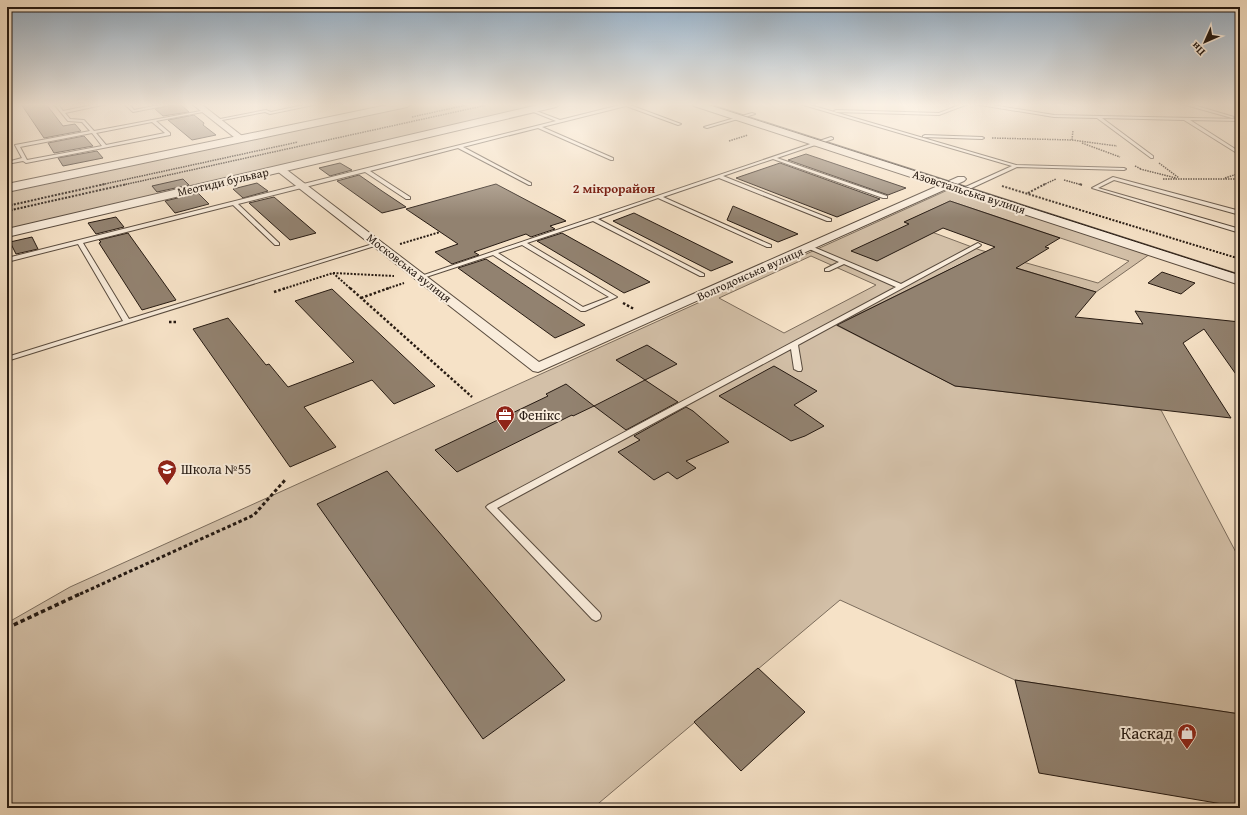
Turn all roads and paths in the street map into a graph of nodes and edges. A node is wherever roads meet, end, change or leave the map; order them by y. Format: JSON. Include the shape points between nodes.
{"nodes":[{"id":1,"x":39,"y":142,"type":"edge"},
{"id":2,"x":102,"y":142,"type":"edge"},
{"id":3,"x":126,"y":142,"type":"edge"},
{"id":4,"x":227,"y":142,"type":"edge"},
{"id":5,"x":244,"y":142,"type":"edge"},
{"id":6,"x":249,"y":142,"type":"edge"},
{"id":7,"x":300,"y":142,"type":"edge"},
{"id":8,"x":319,"y":142,"type":"edge"},
{"id":9,"x":396,"y":142,"type":"edge"},
{"id":10,"x":479,"y":142,"type":"edge"},
{"id":11,"x":572,"y":142,"type":"edge"},
{"id":12,"x":814,"y":142,"type":"edge"},
{"id":13,"x":842,"y":142,"type":"edge"},
{"id":14,"x":933,"y":142,"type":"edge"},
{"id":15,"x":1078,"y":142,"type":"edge"},
{"id":16,"x":1087,"y":142,"type":"edge"},
{"id":17,"x":1131,"y":142,"type":"edge"},
{"id":18,"x":1221,"y":142,"type":"edge"},
{"id":19,"x":817,"y":143,"type":"junction"},
{"id":20,"x":105,"y":146,"type":"junction"},
{"id":21,"x":459,"y":147,"type":"junction"},
{"id":22,"x":1140,"y":149,"type":"junction"},
{"id":23,"x":266,"y":150,"type":"junction"},
{"id":24,"x":1107,"y":151,"type":"dead end"},
{"id":25,"x":250,"y":153,"type":"junction"},
{"id":26,"x":270,"y":153,"type":"junction"},
{"id":27,"x":1240,"y":154,"type":"edge"},
{"id":28,"x":254,"y":156,"type":"junction"},
{"id":29,"x":1151,"y":157,"type":"joint"},
{"id":30,"x":774,"y":158,"type":"junction"},
{"id":31,"x":611,"y":159,"type":"dead end"},
{"id":32,"x":24,"y":160,"type":"junction"},
{"id":33,"x":7,"y":163,"type":"edge"},
{"id":34,"x":199,"y":164,"type":"junction"},
{"id":35,"x":1016,"y":166,"type":"junction"},
{"id":36,"x":203,"y":168,"type":"junction"},
{"id":37,"x":281,"y":169,"type":"junction"},
{"id":38,"x":1124,"y":169,"type":"dead end"},
{"id":39,"x":1141,"y":169,"type":"dead end"},
{"id":40,"x":366,"y":170,"type":"junction"},
{"id":41,"x":1240,"y":173,"type":"edge"},
{"id":42,"x":719,"y":176,"type":"junction"},
{"id":43,"x":141,"y":177,"type":"junction"},
{"id":44,"x":1058,"y":178,"type":"dead end"},
{"id":45,"x":1222,"y":179,"type":"dead end"},
{"id":46,"x":145,"y":181,"type":"junction"},
{"id":47,"x":529,"y":184,"type":"dead end"},
{"id":48,"x":976,"y":184,"type":"junction"},
{"id":49,"x":998,"y":184,"type":"dead end"},
{"id":50,"x":948,"y":185,"type":"junction"},
{"id":51,"x":962,"y":185,"type":"junction"},
{"id":52,"x":303,"y":186,"type":"junction"},
{"id":53,"x":7,"y":188,"type":"edge"},
{"id":54,"x":1028,"y":194,"type":"junction"},
{"id":55,"x":659,"y":196,"type":"junction"},
{"id":56,"x":884,"y":197,"type":"dead end"},
{"id":57,"x":408,"y":198,"type":"dead end"},
{"id":58,"x":234,"y":203,"type":"junction"},
{"id":59,"x":7,"y":206,"type":"edge"},
{"id":60,"x":7,"y":211,"type":"edge"},
{"id":61,"x":1240,"y":214,"type":"edge"},
{"id":62,"x":594,"y":219,"type":"junction"},
{"id":63,"x":830,"y":220,"type":"dead end"},
{"id":64,"x":1240,"y":230,"type":"edge"},
{"id":65,"x":440,"y":232,"type":"dead end"},
{"id":66,"x":7,"y":233,"type":"edge"},
{"id":67,"x":80,"y":242,"type":"junction"},
{"id":68,"x":523,"y":243,"type":"junction"},
{"id":69,"x":277,"y":244,"type":"dead end"},
{"id":70,"x":978,"y":245,"type":"dead end"},
{"id":71,"x":769,"y":246,"type":"dead end"},
{"id":72,"x":381,"y":247,"type":"junction"},
{"id":73,"x":809,"y":247,"type":"junction"},
{"id":74,"x":494,"y":253,"type":"junction"},
{"id":75,"x":1240,"y":259,"type":"edge"},
{"id":76,"x":7,"y":260,"type":"edge"},
{"id":77,"x":844,"y":262,"type":"junction"},
{"id":78,"x":1240,"y":267,"type":"edge"},
{"id":79,"x":827,"y":270,"type":"dead end"},
{"id":80,"x":333,"y":273,"type":"junction"},
{"id":81,"x":702,"y":275,"type":"dead end"},
{"id":82,"x":421,"y":277,"type":"junction"},
{"id":83,"x":1240,"y":280,"type":"edge"},
{"id":84,"x":900,"y":286,"type":"junction"},
{"id":85,"x":274,"y":292,"type":"dead end"},
{"id":86,"x":614,"y":297,"type":"junction"},
{"id":87,"x":361,"y":298,"type":"junction"},
{"id":88,"x":649,"y":319,"type":"junction"},
{"id":89,"x":126,"y":322,"type":"junction"},
{"id":90,"x":794,"y":344,"type":"junction"},
{"id":91,"x":7,"y":359,"type":"edge"},
{"id":92,"x":538,"y":368,"type":"joint"},
{"id":93,"x":798,"y":369,"type":"dead end"},
{"id":94,"x":472,"y":398,"type":"dead end"},
{"id":95,"x":285,"y":480,"type":"dead end"},
{"id":96,"x":596,"y":616,"type":"dead end"},
{"id":97,"x":7,"y":628,"type":"edge"}],
"edges":[{"from":1,"to":32,"type":"lane","via":[[17,146]]},
{"from":2,"to":20,"type":"lane"},
{"from":3,"to":20,"type":"lane"},
{"from":4,"to":53,"type":"street"},
{"from":5,"to":25,"type":"path"},
{"from":6,"to":23,"type":"path"},
{"from":7,"to":23,"type":"path"},
{"from":8,"to":26,"type":"path"},
{"from":9,"to":37,"type":"street","name":"Меотиди бульвар"},
{"from":10,"to":21,"type":"lane"},
{"from":11,"to":31,"type":"lane"},
{"from":12,"to":19,"type":"street","name":"Азовстальська вулиця"},
{"from":13,"to":51,"type":"street","name":"Азовстальська вулиця"},
{"from":14,"to":35,"type":"lane"},
{"from":15,"to":24,"type":"path"},
{"from":16,"to":22,"type":"path"},
{"from":17,"to":22,"type":"lane"},
{"from":18,"to":27,"type":"lane"},
{"from":19,"to":30,"type":"lane"},
{"from":19,"to":50,"type":"street","name":"Азовстальська вулиця"},
{"from":20,"to":32,"type":"lane","via":[[26,162]]},
{"from":21,"to":40,"type":"lane"},
{"from":21,"to":47,"type":"lane"},
{"from":22,"to":29,"type":"lane"},
{"from":23,"to":25,"type":"path"},
{"from":23,"to":26,"type":"path"},
{"from":25,"to":28,"type":"path"},
{"from":25,"to":34,"type":"path"},
{"from":26,"to":28,"type":"path"},
{"from":26,"to":37,"type":"path"},
{"from":28,"to":36,"type":"path"},
{"from":28,"to":37,"type":"path"},
{"from":29,"to":39,"type":"path","via":[[1180,179]]},
{"from":30,"to":42,"type":"lane"},
{"from":30,"to":56,"type":"lane"},
{"from":32,"to":33,"type":"lane"},
{"from":34,"to":36,"type":"path"},
{"from":34,"to":43,"type":"path"},
{"from":35,"to":38,"type":"lane"},
{"from":35,"to":48,"type":"lane"},
{"from":36,"to":46,"type":"path"},
{"from":37,"to":52,"type":"street","name":"Московська вулиця"},
{"from":37,"to":66,"type":"street","name":"Меотиди бульвар"},
{"from":40,"to":52,"type":"lane"},
{"from":40,"to":57,"type":"lane"},
{"from":41,"to":45,"type":"path"},
{"from":42,"to":55,"type":"lane"},
{"from":42,"to":63,"type":"lane"},
{"from":43,"to":46,"type":"path"},
{"from":43,"to":59,"type":"path"},
{"from":44,"to":54,"type":"path"},
{"from":46,"to":60,"type":"path"},
{"from":48,"to":51,"type":"street","name":"Азовстальська вулиця"},
{"from":48,"to":78,"type":"street","name":"Азовстальська вулиця"},
{"from":49,"to":54,"type":"path"},
{"from":50,"to":51,"type":"street","name":"Азовстальська вулиця"},
{"from":50,"to":73,"type":"street","name":"Волгодонська вулиця"},
{"from":51,"to":83,"type":"street","name":"Азовстальська вулиця"},
{"from":52,"to":58,"type":"lane"},
{"from":52,"to":72,"type":"street","name":"Московська вулиця"},
{"from":54,"to":75,"type":"path"},
{"from":55,"to":62,"type":"lane"},
{"from":55,"to":71,"type":"lane"},
{"from":58,"to":67,"type":"lane"},
{"from":58,"to":69,"type":"lane"},
{"from":61,"to":64,"type":"lane","via":[[1113,178],[1094,188]]},
{"from":62,"to":68,"type":"lane"},
{"from":62,"to":81,"type":"lane"},
{"from":65,"to":72,"type":"path"},
{"from":67,"to":76,"type":"lane"},
{"from":67,"to":89,"type":"lane"},
{"from":68,"to":74,"type":"lane"},
{"from":68,"to":86,"type":"lane"},
{"from":70,"to":84,"type":"lane"},
{"from":72,"to":82,"type":"street","name":"Московська вулиця"},
{"from":72,"to":89,"type":"lane"},
{"from":73,"to":77,"type":"lane"},
{"from":73,"to":88,"type":"street","name":"Волгодонська вулиця"},
{"from":74,"to":82,"type":"lane"},
{"from":74,"to":86,"type":"lane","via":[[583,310]]},
{"from":77,"to":79,"type":"lane"},
{"from":77,"to":84,"type":"lane"},
{"from":80,"to":82,"type":"path"},
{"from":80,"to":85,"type":"path"},
{"from":80,"to":87,"type":"path"},
{"from":82,"to":87,"type":"path"},
{"from":82,"to":92,"type":"street","name":"Московська вулиця"},
{"from":84,"to":90,"type":"lane"},
{"from":86,"to":88,"type":"path"},
{"from":87,"to":94,"type":"path"},
{"from":88,"to":92,"type":"street","name":"Волгодонська вулиця"},
{"from":89,"to":91,"type":"lane"},
{"from":90,"to":93,"type":"lane"},
{"from":90,"to":96,"type":"lane","via":[[491,507]]},
{"from":95,"to":97,"type":"path","via":[[254,515]]}]}
